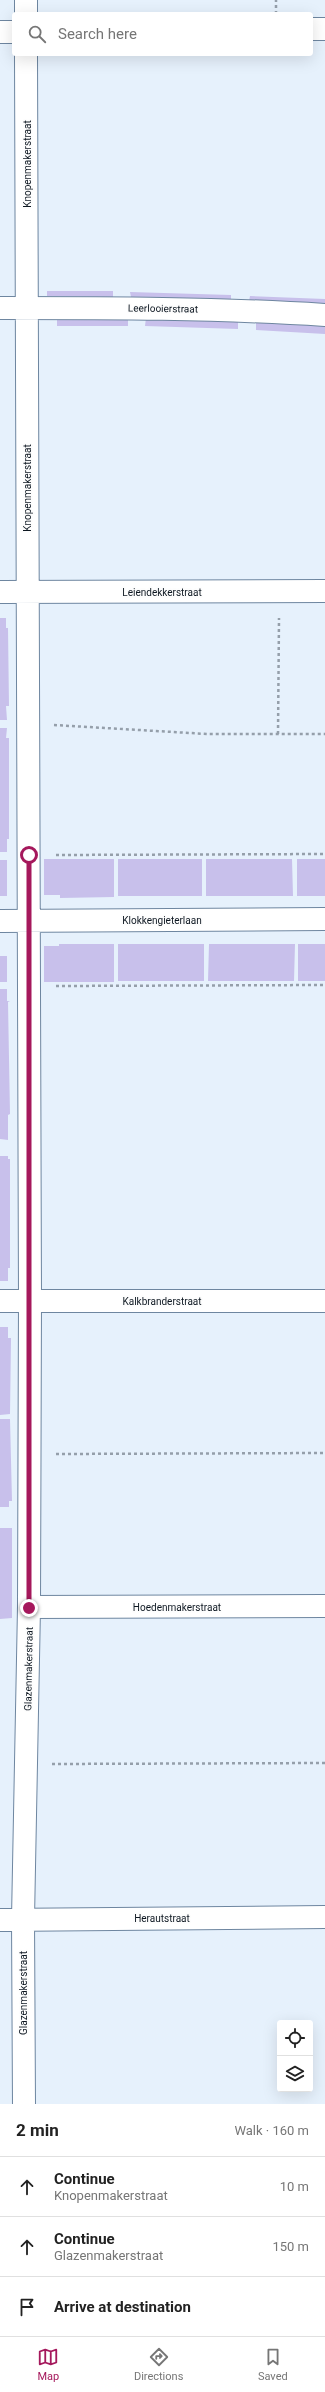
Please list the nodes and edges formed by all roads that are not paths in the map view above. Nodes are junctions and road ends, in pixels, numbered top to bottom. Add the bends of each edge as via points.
1 (26, 0) edge
2 (26, 12) edge
3 (313, 29) edge
4 (325, 29) edge
5 (0, 32) edge
6 (12, 32) edge
7 (26, 56) edge
8 (0, 308) edge
9 (27, 308) junction
10 (325, 314) edge
11 (325, 591) edge
12 (0, 592) edge
13 (27, 592) junction
14 (325, 919) edge
15 (0, 921) edge
16 (29, 921) junction
17 (30, 1300) junction
18 (0, 1301) edge
19 (325, 1301) edge
20 (325, 1606) edge
21 (29, 1608) junction
22 (325, 1917) edge
23 (23, 1919) junction
24 (0, 1920) edge
25 (24, 2104) edge

1 - 2 street
3 - 4 street
5 - 6 street
7 - 9 street, Knopenmakerstraat
8 - 9 street, Leerlooierstraat
9 - 10 street, Leerlooierstraat via 224,309
9 - 13 street, Knopenmakerstraat
11 - 13 street, Leiendekkerstraat
12 - 13 street, Leiendekkerstraat
13 - 16 street, Knopenmakerstraat
14 - 16 street, Klokkengieterlaan
15 - 16 street, Klokkengieterlaan
16 - 17 street, Glazenmakerstraat
17 - 18 street, Kalkbranderstraat
17 - 19 street, Kalkbranderstraat
17 - 21 street, Glazenmakerstraat
20 - 21 street, Hoedenmakerstraat
21 - 23 street, Glazenmakerstraat
22 - 23 street, Herautstraat
23 - 24 street, Herautstraat
23 - 25 street, Glazenmakerstraat

